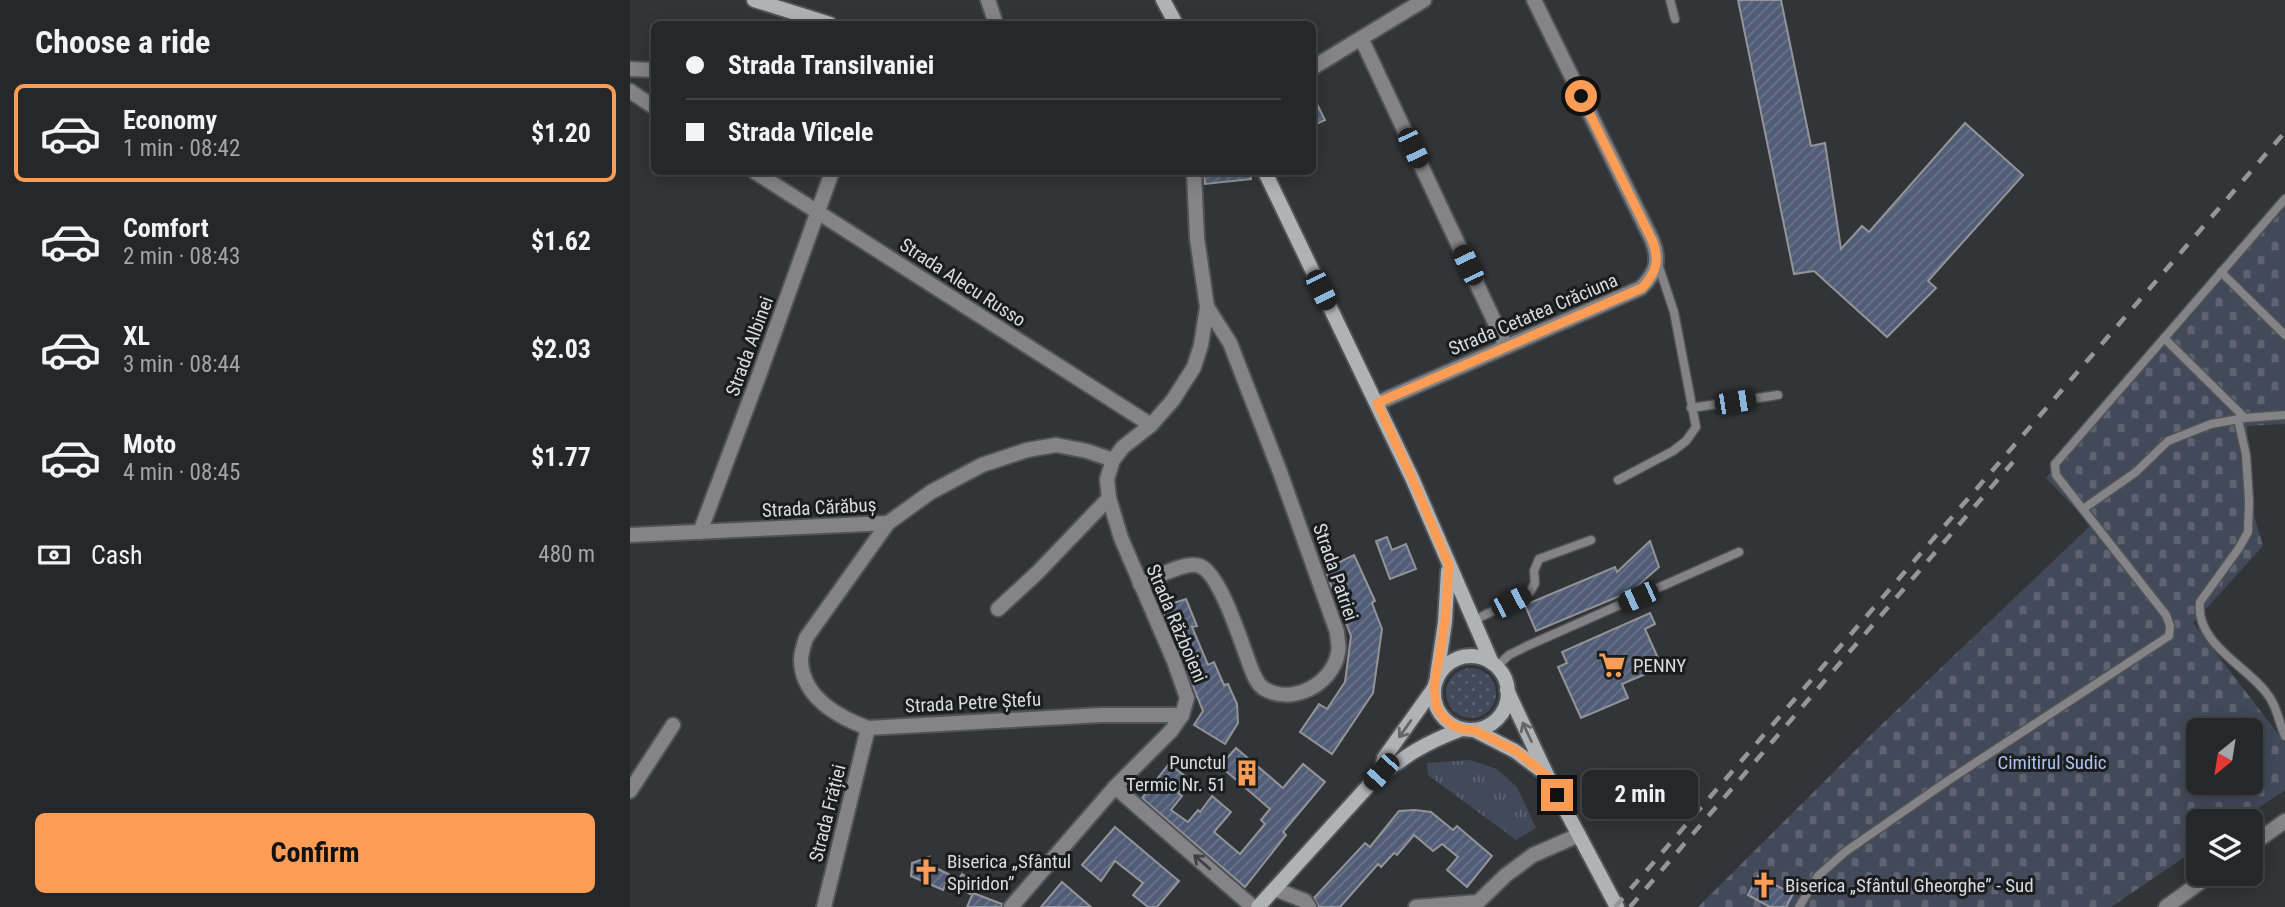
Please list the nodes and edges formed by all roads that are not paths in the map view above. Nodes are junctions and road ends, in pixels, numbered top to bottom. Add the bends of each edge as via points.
1 (754, 0) edge
2 (988, 0) edge
3 (1163, 0) edge
4 (1424, 0) edge
5 (1534, 0) edge
6 (1670, 0) edge
7 (1675, 19) dead end
8 (820, 21) edge
9 (995, 21) edge
10 (1174, 21) edge
11 (1362, 40) junction
12 (1316, 66) edge
13 (630, 69) edge
14 (651, 70) edge
15 (630, 91) edge
16 (651, 105) edge
17 (760, 175) edge
18 (831, 175) edge
19 (1195, 175) edge
20 (1266, 175) edge
21 (2285, 199) edge
22 (2282, 210) edge
23 (817, 212) junction
24 (1657, 264) junction
25 (2221, 272) junction
26 (1207, 307) junction
27 (2285, 335) edge
28 (2164, 338) junction
29 (1506, 346) junction
30 (1778, 395) dead end
31 (1377, 403) junction
32 (1692, 408) junction
33 (2285, 415) edge
34 (2241, 418) junction
35 (1151, 425) junction
36 (1113, 460) junction
37 (1618, 480) dead end
38 (1109, 498) junction
39 (2083, 509) junction
40 (888, 523) junction
41 (700, 533) junction
42 (630, 535) edge
43 (1591, 540) dead end
44 (1739, 552) dead end
45 (1449, 565) junction
46 (1140, 584) junction
47 (998, 610) dead end
48 (1473, 621) junction
49 (801, 660) joint
50 (1494, 665) junction
51 (1435, 683) junction
52 (1507, 690) junction
53 (1182, 715) junction
54 (673, 725) dead end
55 (868, 728) junction
56 (1468, 729) junction
57 (2285, 736) edge
58 (1381, 772) junction
59 (1546, 775) junction
60 (1115, 787) junction
61 (630, 791) edge
62 (2285, 821) edge
63 (1579, 835) junction
64 (2263, 837) edge
65 (2195, 886) edge
66 (1275, 888) junction
67 (824, 907) edge
68 (1011, 907) edge
69 (1256, 907) edge
70 (1309, 907) edge
71 (1416, 907) edge
72 (1617, 907) edge
73 (1799, 907) edge
74 (2166, 907) edge

1 - 8 main road
2 - 9 street
3 - 10 main road
4 - 11 street
5 - 24 street via 1652,240
6 - 7 lane
11 - 12 street
11 - 29 street
13 - 14 street
15 - 16 street
17 - 23 street, Strada Alecu Russo
18 - 23 street, Strada Albinei
19 - 26 street via 1197,238
20 - 31 main road
21 - 22 lane
22 - 25 lane
23 - 35 street, Strada Alecu Russo
23 - 41 street, Strada Albinei
24 - 29 street, Strada Cetatea Crăciuna via 1642,288
24 - 32 lane via 1674,312
25 - 27 lane
25 - 28 lane
26 - 35 street via 1194,367 1174,400
26 - 46 street, Strada Patriei via 1230,343 1275,459 1339,652 1320,684 1305,692 1277,693 1261,687 1230,611 1213,577 1201,566 1187,564
28 - 34 lane
28 - 39 lane via 2054,464 2056,475
29 - 31 street, Strada Cetatea Crăciuna
30 - 32 lane
31 - 45 main road
32 - 37 lane via 1696,426 1686,441
33 - 34 lane
34 - 39 lane via 2168,441 2136,472
34 - 57 lane via 2248,532 2200,601 2199,611 2203,628 2276,706
35 - 36 street
36 - 38 street, Strada Războieni via 1107,479
36 - 40 street via 1056,445 1027,450 982,465 931,492
38 - 46 street, Strada Războieni
38 - 47 street
39 - 73 lane via 2166,615 2169,636 1845,852 1818,876
40 - 41 street, Strada Cărăbuș
40 - 49 street, Strada Cărăbuș via 806,638
41 - 42 street, Strada Cărăbuș
43 - 48 lane via 1539,559 1530,592
44 - 50 lane via 1518,650
45 - 48 main road
45 - 51 main road
46 - 53 street, Strada Războieni via 1187,698
48 - 50 main road
49 - 55 street, Strada Petre Ștefu via 806,682 817,698 835,713
50 - 51 main road via 1482,658 1461,657 1451,662
50 - 52 main road
51 - 56 main road via 1437,709 1444,718
51 -> 58 main road via 1384,758
52 - 56 main road via 1495,721
59 -> 52 main road
53 - 55 street, Strada Petre Ștefu
53 - 60 street
54 - 61 street
55 - 67 street, Strada Frăției
56 - 58 main road via 1426,745
56 - 59 main road via 1516,751
58 - 66 main road
59 - 63 main road
60 - 68 street
69 -> 60 street
62 - 64 street
63 - 71 street via 1533,855 1478,902
63 - 72 main road
65 - 74 street
66 - 69 main road
66 - 70 street

